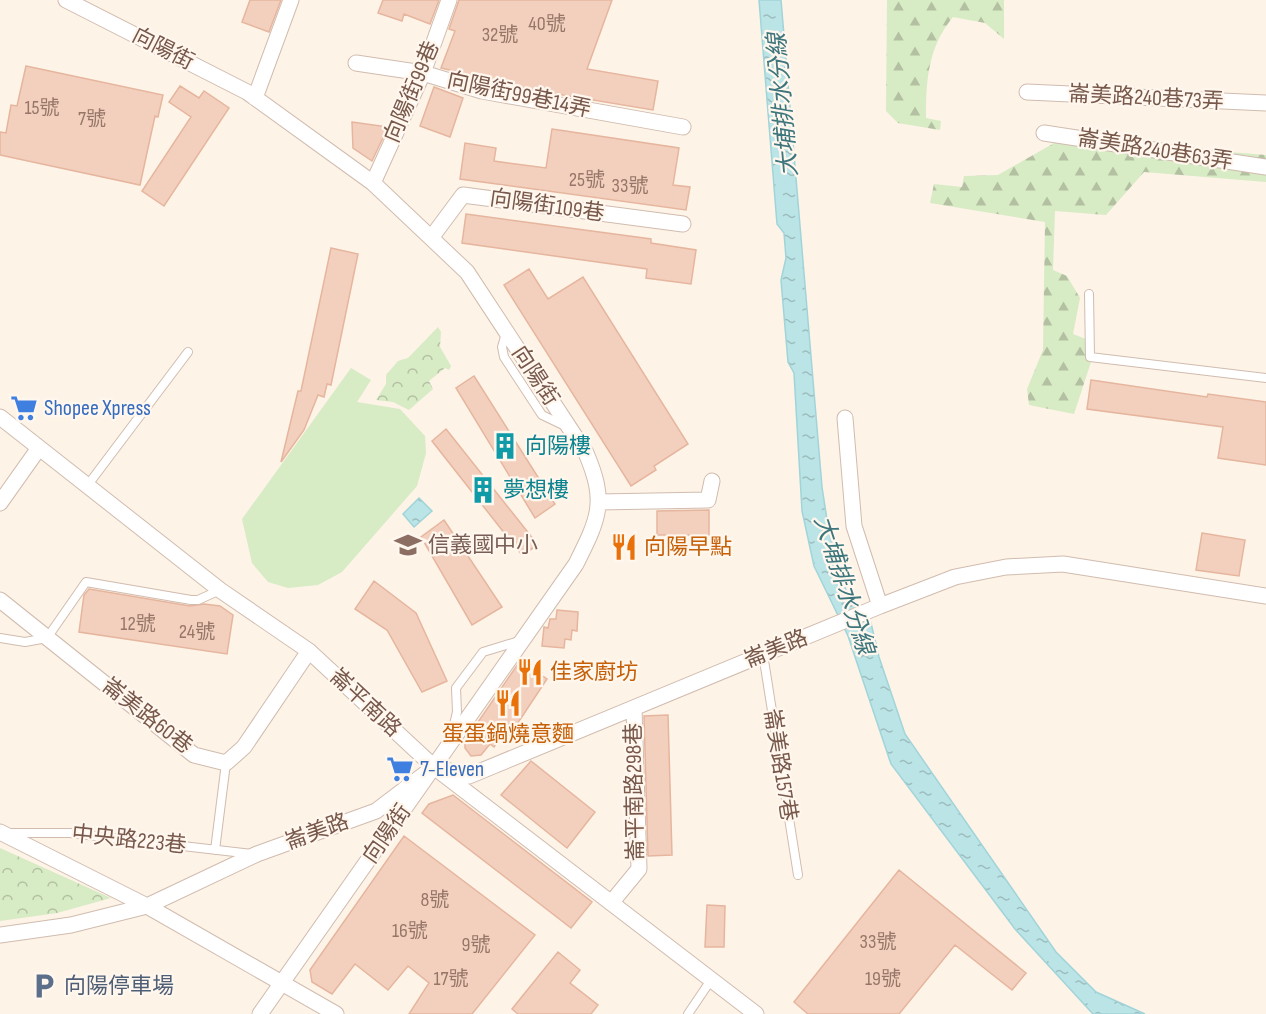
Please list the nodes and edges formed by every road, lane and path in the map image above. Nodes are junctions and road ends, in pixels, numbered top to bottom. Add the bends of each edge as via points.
1 (66, 0) edge
2 (291, 0) edge
3 (449, 0) edge
4 (356, 63) dead end
5 (423, 73) junction
6 (1027, 92) dead end
7 (255, 98) junction
8 (1266, 103) edge
9 (683, 127) dead end
10 (1044, 133) dead end
11 (1266, 167) edge
12 (373, 183) junction
13 (683, 224) dead end
14 (431, 238) junction
15 (1089, 294) dead end
16 (188, 352) dead end
17 (1266, 378) edge
18 (0, 417) edge
19 (845, 418) dead end
20 (39, 448) junction
21 (712, 481) dead end
22 (87, 486) junction
23 (599, 502) junction
24 (0, 503) edge
25 (220, 590) junction
26 (1266, 596) edge
27 (0, 600) edge
28 (880, 606) junction
29 (527, 634) junction
30 (0, 638) edge
31 (47, 638) junction
32 (309, 651) junction
33 (763, 654) junction
34 (634, 708) junction
35 (450, 744) junction
36 (226, 763) junction
37 (434, 767) junction
38 (1, 832) edge
39 (215, 850) junction
40 (257, 854) junction
41 (798, 875) dead end
42 (611, 903) junction
43 (147, 906) junction
44 (0, 935) edge
45 (711, 980) junction
46 (283, 982) junction
47 (260, 1014) edge
48 (336, 1014) edge
49 (688, 1014) edge
50 (756, 1014) edge

1 - 7 street, 向陽街
2 - 7 street
3 - 5 street, 向陽街99巷
4 - 5 street, 向陽街99巷14弄
5 - 9 street, 向陽街99巷14弄 via 482,91
5 - 12 street, 向陽街99巷
6 - 8 street, 崙美路240巷73弄
7 - 12 street, 向陽街
10 - 11 street, 崙美路240巷63弄
12 - 14 street, 向陽街
13 - 14 street, 向陽街109巷 via 463,195
14 - 23 street, 向陽街 via 467,272 586,453 597,478
15 - 17 lane via 1090,357
16 - 22 lane
18 - 20 street, 崙平南路
19 - 28 street via 854,526
20 - 22 street, 崙平南路
20 - 24 street
21 - 23 street via 708,500
22 - 25 street, 崙平南路
23 - 29 street, 向陽街 via 594,527 576,564
25 - 31 lane via 191,600 86,582
25 - 32 street, 崙平南路
26 - 28 street via 1063,564 1006,567 955,578
27 - 31 street, 崙美路60巷
28 - 33 street, 崙美路
29 - 35 street, 向陽街
29 - 35 lane via 516,642 483,652 456,688 457,712
30 - 31 lane via 25,642
31 - 36 street, 崙美路60巷 via 194,755
32 - 36 street via 243,747
32 - 37 street, 崙平南路
33 - 34 street, 崙美路
33 - 41 lane, 崙美路157巷
34 - 37 street, 崙美路 via 468,776
34 - 42 street, 崙平南路298巷 via 639,869
35 - 37 street, 向陽街
36 - 39 lane
37 - 40 street, 崙美路 via 376,811
37 - 42 street, 崙平南路
37 - 46 street, 向陽街
38 - 39 lane, 中央路223巷 via 70,833
38 - 43 street
39 - 40 lane, 中央路223巷
40 - 43 street, 崙美路
42 - 45 street, 崙平南路
43 - 44 street, 崙美路 via 71,925
43 - 46 street
45 - 49 lane
45 - 50 street, 崙平南路
46 - 47 street, 向陽街
46 - 48 street

